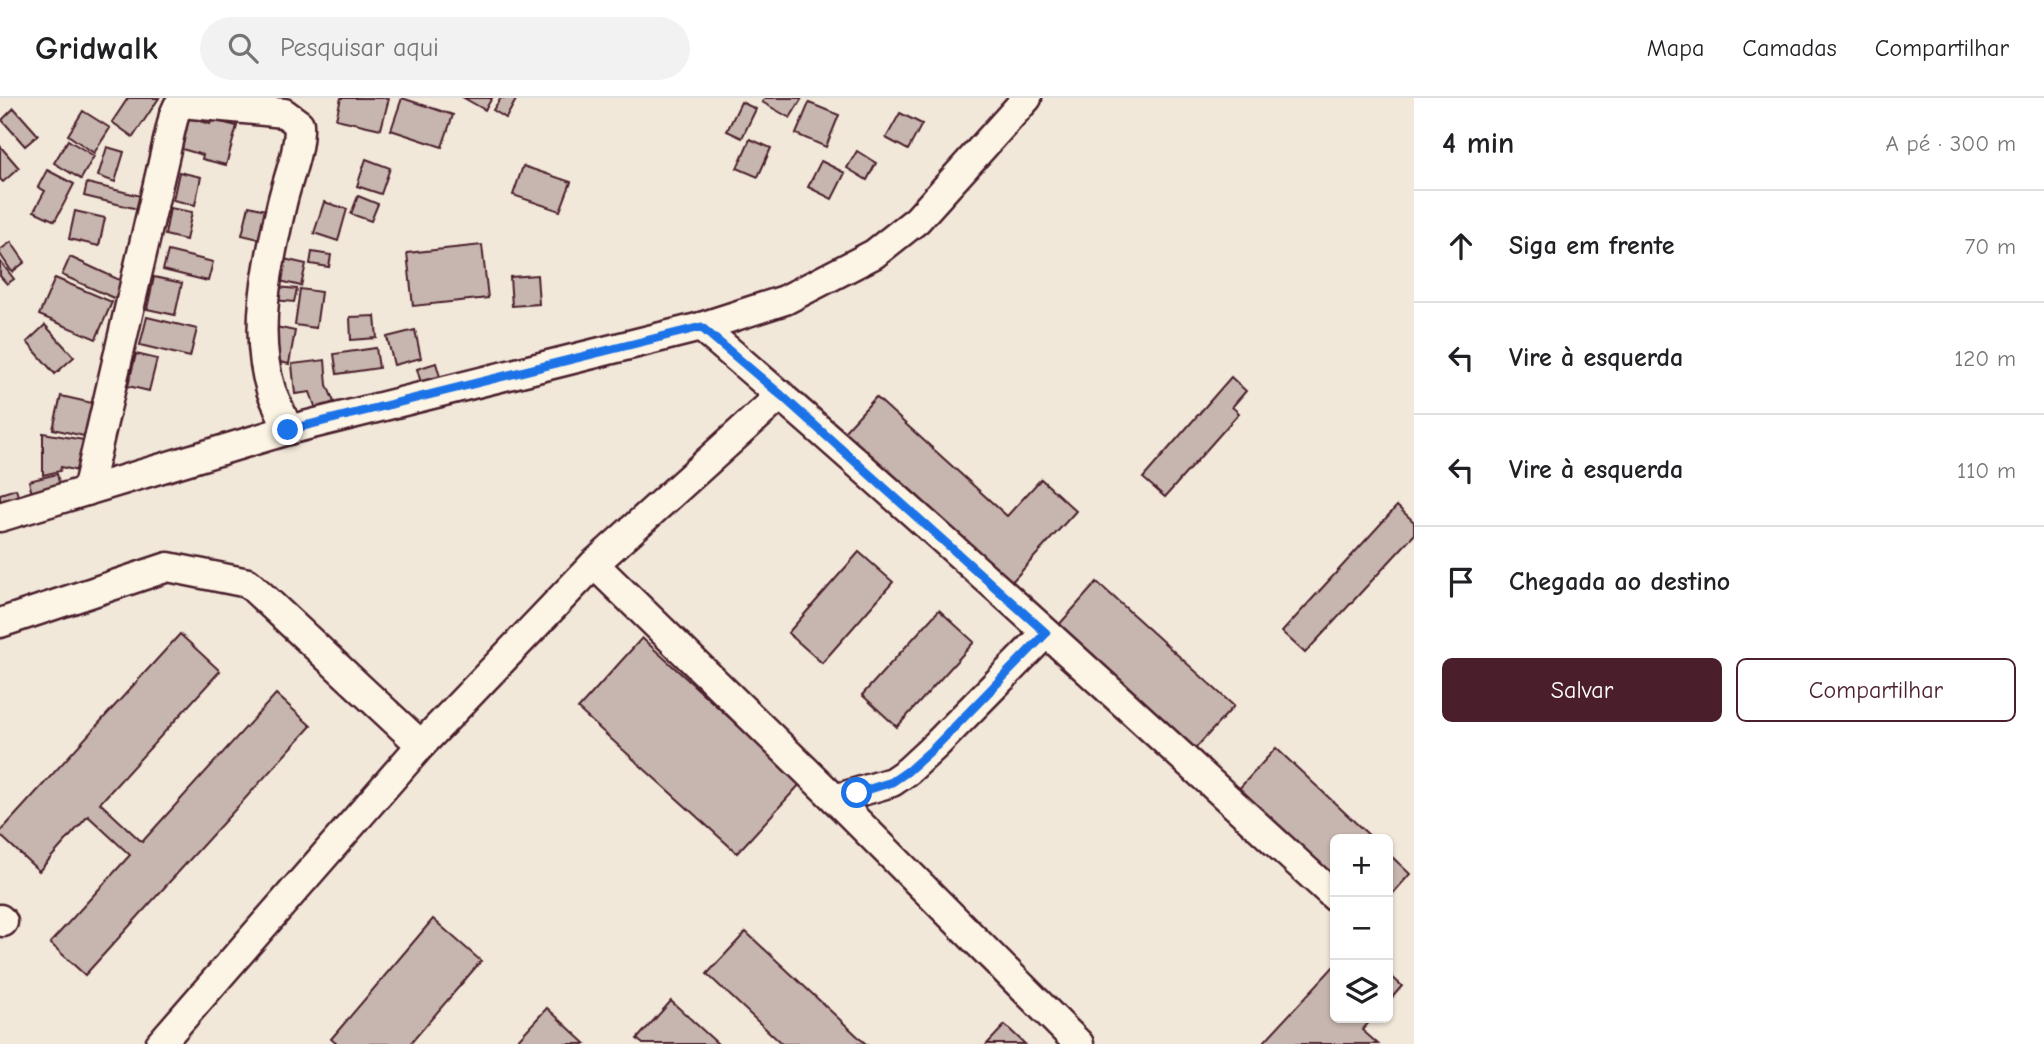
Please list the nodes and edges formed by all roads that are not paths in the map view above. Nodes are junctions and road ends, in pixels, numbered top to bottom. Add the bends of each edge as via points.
1 (1027, 98) edge
2 (240, 103) edge
3 (701, 327) junction
4 (781, 395) junction
5 (288, 430) junction
6 (87, 491) junction
7 (0, 517) edge
8 (594, 564) junction
9 (0, 623) edge
10 (1046, 633) junction
11 (421, 746) junction
12 (835, 799) junction
13 (1330, 892) edge
14 (160, 1044) edge
15 (1079, 1044) edge

1 - 3 street via 917,220 874,254 785,300
2 - 5 street via 284,113 299,124 300,138 282,202 264,311 265,363
2 - 6 street via 186,102 174,115
3 - 4 street
3 - 5 street
4 - 8 street
4 - 10 street
5 - 6 street
6 - 7 street
8 - 11 street
8 - 12 street
9 - 11 street via 169,567 248,583
10 - 12 street via 908,771 892,782
10 - 13 street
11 - 14 street
12 - 15 street

